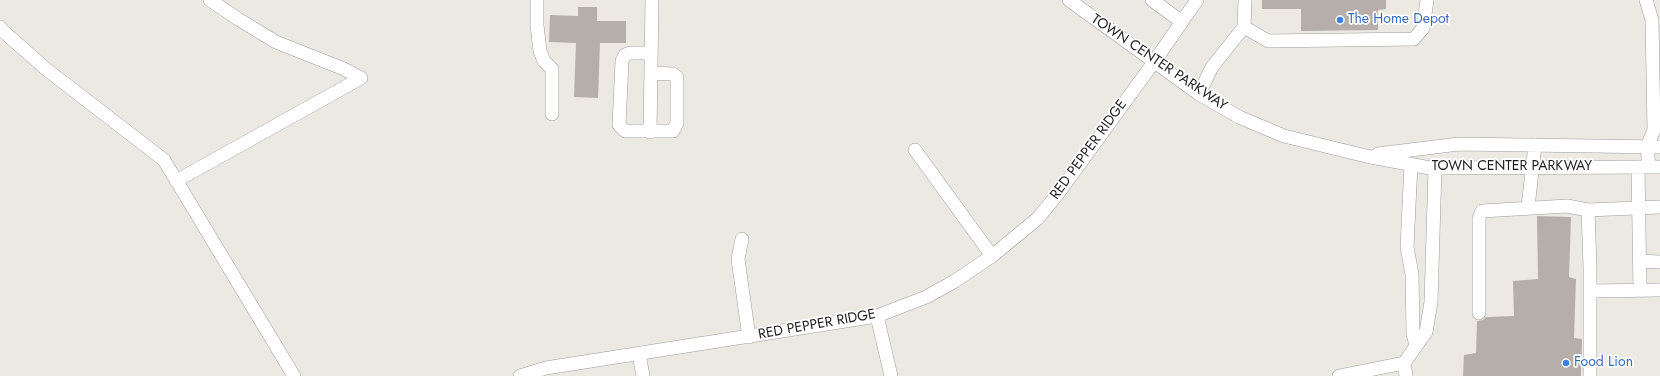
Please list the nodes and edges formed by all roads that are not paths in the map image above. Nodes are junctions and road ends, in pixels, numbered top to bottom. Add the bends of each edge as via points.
1 (210, 0) edge
2 (537, 0) edge
3 (652, 0) edge
4 (1069, 0) edge
5 (1152, 0) edge
6 (1197, 0) edge
7 (1245, 0) edge
8 (1426, 0) edge
9 (1646, 0) edge
10 (1182, 22) junction
11 (0, 27) edge
12 (1244, 28) junction
13 (1656, 52) edge
14 (651, 53) junction
15 (1154, 62) junction
16 (651, 73) junction
17 (1199, 94) junction
18 (1657, 110) edge
19 (552, 114) dead end
20 (650, 132) junction
21 (1535, 145) junction
22 (1654, 147) edge
23 (915, 150) dead end
24 (1366, 156) junction
25 (1411, 164) junction
26 (1649, 167) edge
27 (1435, 168) junction
28 (1534, 168) junction
29 (176, 181) junction
30 (1660, 206) edge
31 (1528, 207) junction
32 (1639, 208) junction
33 (1588, 210) junction
34 (742, 239) dead end
35 (992, 256) junction
36 (1640, 261) junction
37 (1660, 262) edge
38 (1640, 290) junction
39 (1660, 290) edge
40 (1590, 292) junction
41 (1479, 313) dead end
42 (877, 316) junction
43 (749, 337) junction
44 (1416, 345) junction
45 (639, 354) junction
46 (1404, 363) junction
47 (294, 376) edge
48 (520, 376) edge
49 (643, 376) edge
50 (891, 376) edge
51 (1338, 376) edge
52 (1406, 376) edge
53 (1590, 376) edge

1 - 29 street via 276,42 362,78
2 - 19 street via 540,51 544,61 552,69
3 - 14 street
4 - 15 street, TOWN CENTER PARKWAY
5 - 10 street
6 - 10 street, RED PEPPER RIDGE
7 - 12 street
8 - 12 street via 1423,28 1414,39 1268,41
9 - 13 street via 1652,20
10 - 15 street, RED PEPPER RIDGE
11 - 29 street via 46,69 164,160
12 - 17 street via 1212,67
13 - 18 street
14 - 16 street
14 - 20 street via 630,53 625,55 622,61 619,120 619,125 625,131
15 - 17 street, TOWN CENTER PARKWAY
15 - 35 street, RED PEPPER RIDGE via 1037,219
16 - 20 street
16 - 20 street via 673,74 677,77 678,123 673,131
17 - 24 street, TOWN CENTER PARKWAY via 1239,117 1284,136
18 - 22 street
21 - 22 street, TOWN CENTER PARKWAY
21 - 24 street, TOWN CENTER PARKWAY via 1459,144
21 - 28 street
22 - 26 street
23 - 35 street
24 - 25 street, TOWN CENTER PARKWAY
25 - 27 street, TOWN CENTER PARKWAY
25 - 44 street via 1407,247 1412,274 1413,334
26 - 28 street, TOWN CENTER PARKWAY
26 - 32 street
27 - 28 street, TOWN CENTER PARKWAY
27 - 44 street via 1431,302 1426,332
28 - 31 street
29 - 47 street
30 - 32 street
31 - 33 street via 1567,206
31 - 41 street via 1482,211 1479,218
32 - 33 street
32 - 36 street
33 - 40 street
34 - 43 street via 738,259
35 - 42 street, RED PEPPER RIDGE via 926,297
36 - 37 street
36 - 38 street
38 - 39 street
38 - 40 street
40 - 53 street
42 - 43 street, RED PEPPER RIDGE
42 - 50 street
43 - 45 street, RED PEPPER RIDGE
44 - 46 street
45 - 48 street, RED PEPPER RIDGE via 546,368
45 - 49 street
46 - 51 street
46 - 52 street

